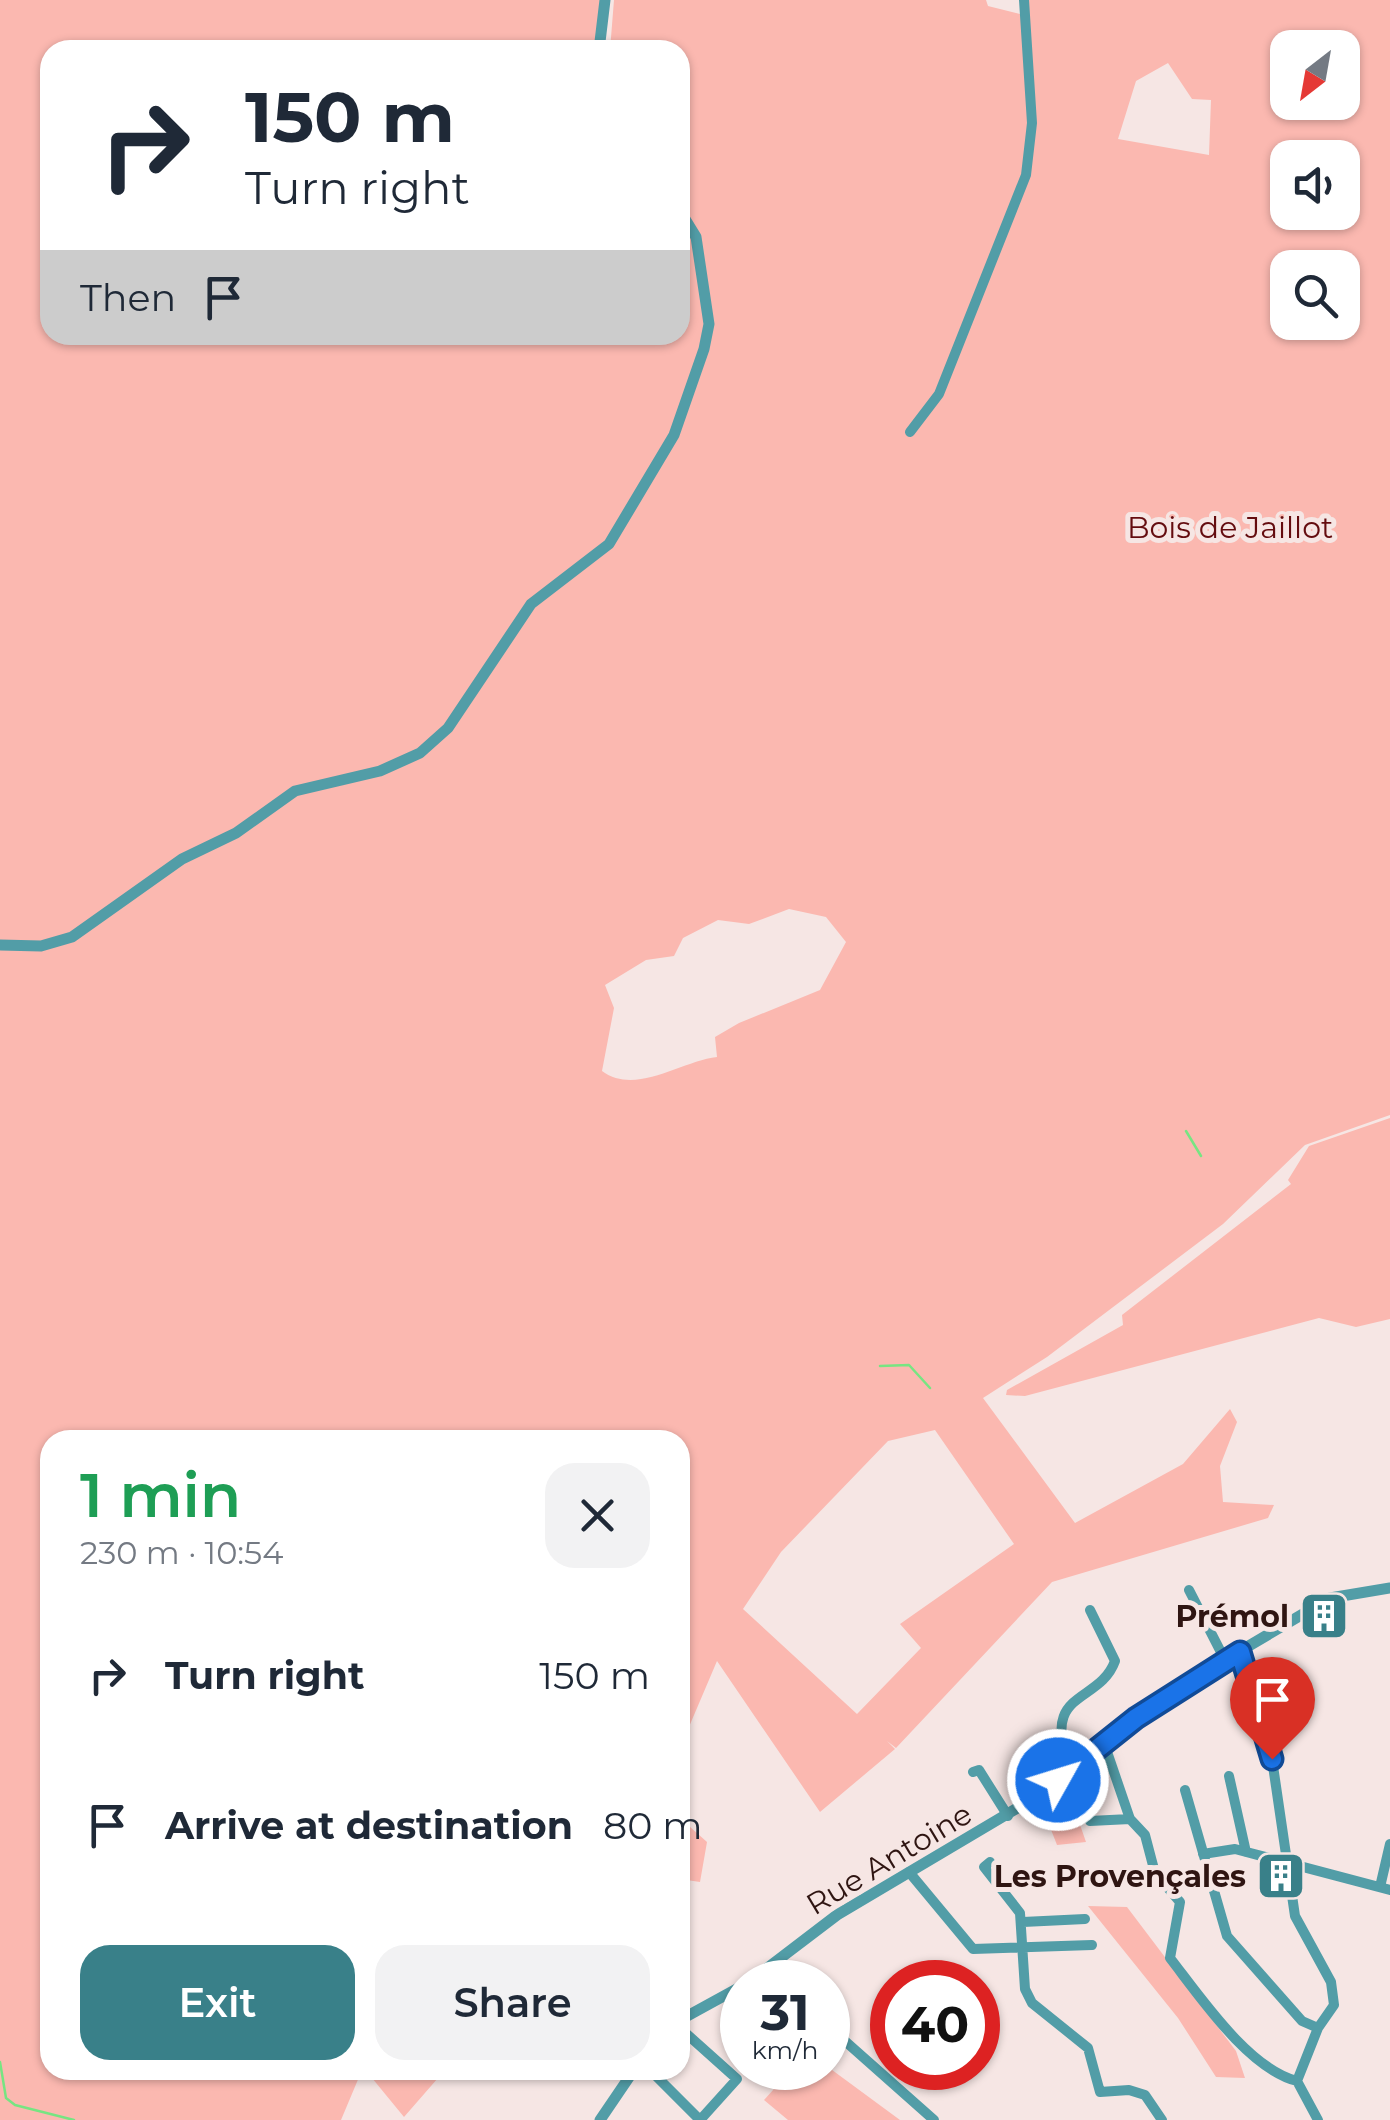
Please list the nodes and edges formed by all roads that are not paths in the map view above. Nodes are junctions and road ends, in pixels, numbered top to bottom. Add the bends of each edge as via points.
1 (606, 0) edge
2 (1024, 0) edge
3 (601, 40) edge
4 (690, 227) edge
5 (910, 432) dead end
6 (0, 945) edge
7 (1390, 1588) edge
8 (1189, 1590) dead end
9 (1090, 1610) dead end
10 (1240, 1652) junction
11 (1225, 1660) junction
12 (1104, 1743) junction
13 (1071, 1769) junction
14 (973, 1772) dead end
15 (1229, 1776) dead end
16 (1080, 1790) dead end
17 (1185, 1790) dead end
18 (1008, 1816) junction
19 (1130, 1819) junction
20 (1390, 1844) edge
21 (1246, 1852) junction
22 (1203, 1854) junction
23 (990, 1862) dead end
24 (1288, 1863) junction
25 (909, 1872) junction
26 (1385, 1888) edge
27 (1085, 1919) dead end
28 (1023, 1922) junction
29 (1092, 1945) dead end
30 (1023, 1948) junction
31 (780, 1960) edge
32 (720, 1998) edge
33 (690, 2015) edge
34 (1318, 2028) junction
35 (690, 2037) edge
36 (850, 2046) edge
37 (627, 2080) edge
38 (660, 2080) edge
39 (1297, 2080) junction
40 (600, 2120) edge
41 (934, 2120) edge
42 (1162, 2120) edge
43 (1318, 2120) edge

1 - 3 street
2 - 5 street via 1032,124 1026,175 939,394
4 - 6 street via 708,324 674,435 608,544 532,604 448,728 420,752 380,771 295,791 236,833 182,859 72,937 48,945
7 - 10 street, Rue Antoine via 1330,1598
8 - 11 street
9 - 13 street via 1116,1662 1110,1676 1079,1694 1066,1712 1062,1734
10 - 11 street, Rue Antoine
10 - 24 street via 1272,1759
11 - 12 street, Rue Antoine
12 - 13 street, Rue Antoine
12 - 19 street
13 - 18 street, Rue Antoine
14 - 18 street via 979,1770
15 - 21 street
16 - 19 street via 1090,1821
17 - 22 street
18 - 25 street, Rue Antoine
19 - 39 street via 1145,1835 1154,1873 1180,1902 1170,1958 1255,2062
20 - 26 street
21 - 22 street
21 - 24 street
22 - 34 street via 1227,1936 1302,2021
23 - 28 street via 984,1867
24 - 26 street
24 - 34 street via 1295,1916 1331,1982 1334,2005
25 - 30 street via 973,1949
25 - 31 street, Rue Antoine via 837,1915
27 - 28 street
28 - 30 street
29 - 30 street
30 - 42 street via 1032,2004 1088,2048 1100,2092 1145,2094
32 - 33 street
34 - 39 street
35 - 38 street via 737,2079 700,2120
36 - 41 street
37 - 40 street
39 - 43 street

